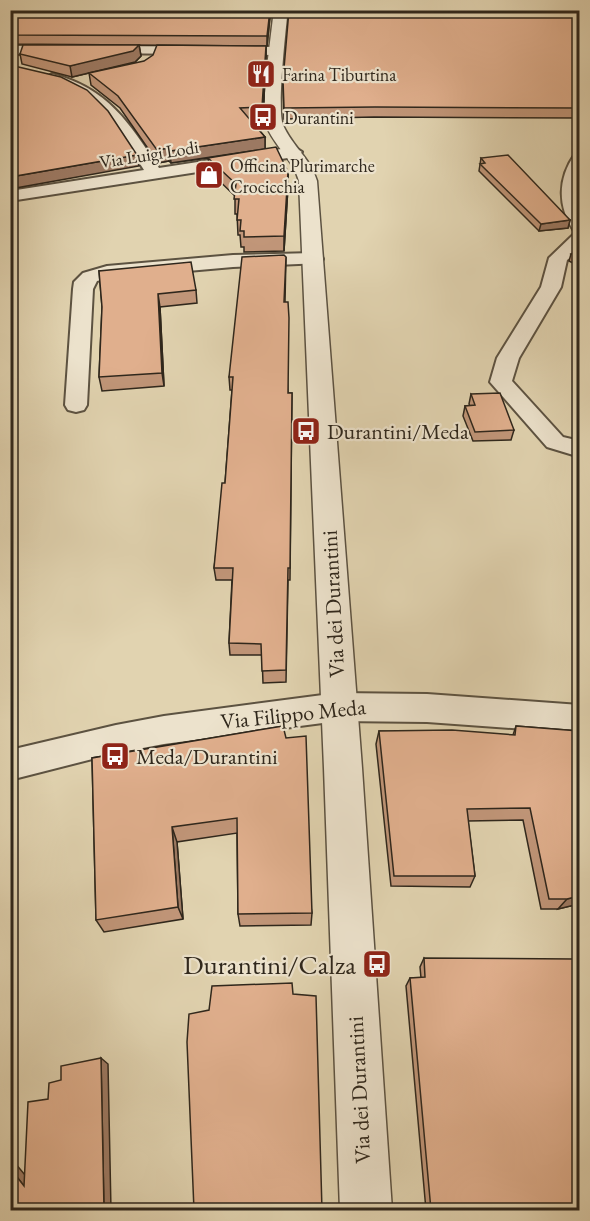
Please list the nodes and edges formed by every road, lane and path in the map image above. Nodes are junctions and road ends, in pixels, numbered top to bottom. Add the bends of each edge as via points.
1 (216, 11) edge
2 (275, 11) edge
3 (346, 11) edge
4 (15, 50) edge
5 (67, 50) edge
6 (90, 50) edge
7 (152, 50) junction
8 (277, 51) junction
9 (12, 64) edge
10 (143, 65) edge
11 (39, 75) edge
12 (95, 79) edge
13 (72, 83) junction
14 (294, 152) junction
15 (579, 156) edge
16 (154, 173) junction
17 (10, 196) edge
18 (579, 227) edge
19 (579, 238) edge
20 (314, 259) junction
21 (76, 405) dead end
22 (579, 449) edge
23 (338, 707) junction
24 (579, 719) edge
25 (10, 765) edge
26 (366, 1210) edge

1 - 2 main road
2 - 3 main road
2 - 8 street, Via dei Durantini via 280,17
4 - 5 street
4 - 9 street
6 - 7 street
7 - 8 street
7 - 10 street
8 - 14 street, Via dei Durantini via 272,118
11 - 13 street
12 - 13 street
13 - 16 street via 92,93 113,113
14 - 16 street, Via Luigi Lodi
14 - 20 street, Via dei Durantini via 308,177
15 - 18 street via 570,173 570,190 571,212
16 - 17 street, Via Luigi Lodi
19 - 22 street via 558,258 551,287 508,358 501,382 555,442
20 - 21 street via 222,262 107,272 90,277 83,289
20 - 23 street, Via dei Durantini
23 - 24 street, Via Filippo Meda via 427,708
23 - 25 street, Via Filippo Meda via 165,730
23 - 26 street, Via dei Durantini

